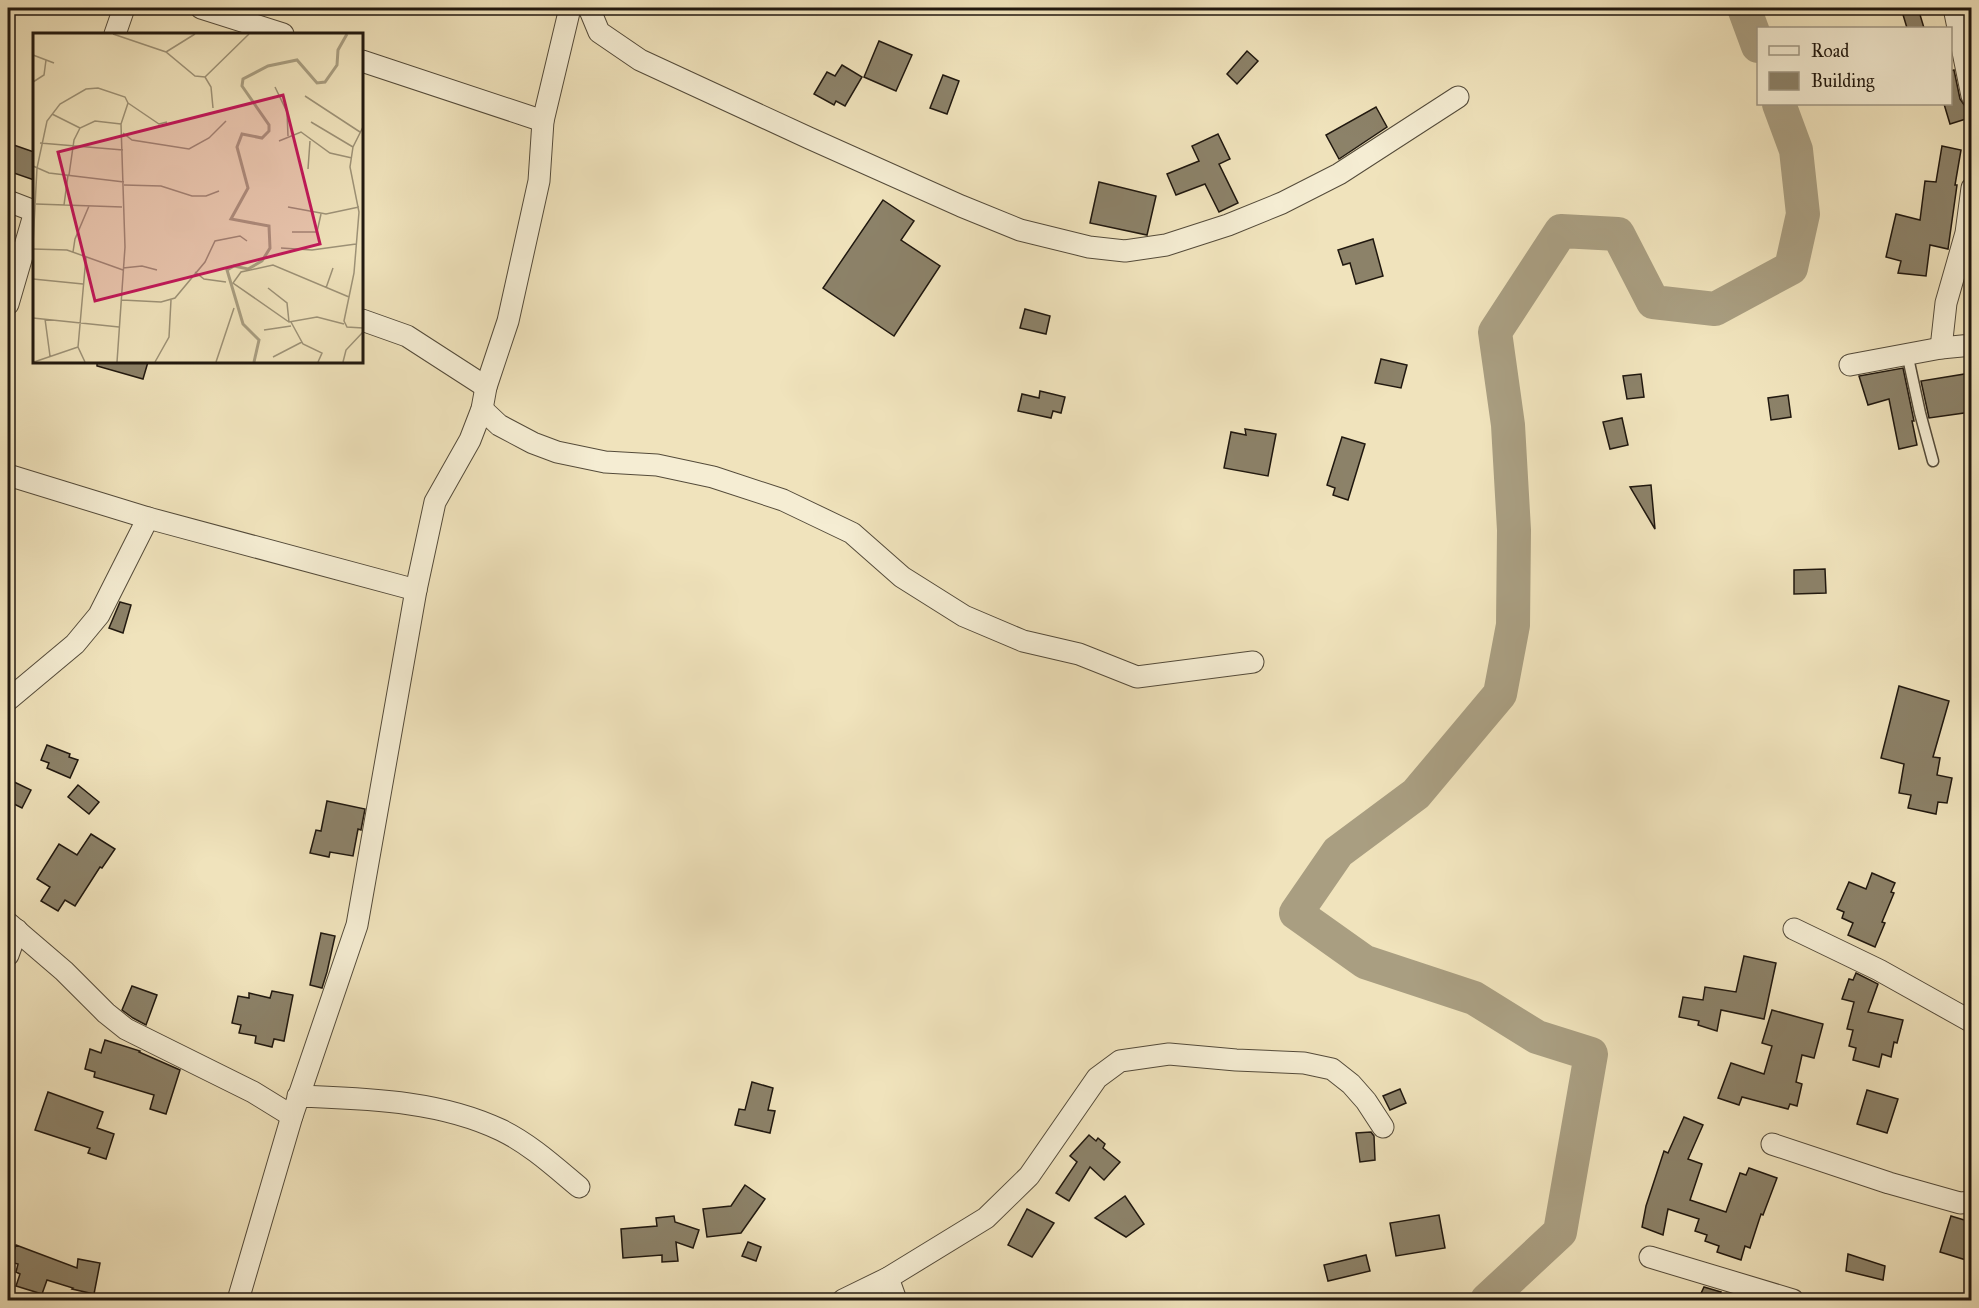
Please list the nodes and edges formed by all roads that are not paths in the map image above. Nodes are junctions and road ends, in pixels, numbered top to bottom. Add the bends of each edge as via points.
1 (124, 8) edge
2 (201, 8) edge
3 (570, 8) edge
4 (589, 8) edge
5 (1954, 8) edge
6 (115, 33) edge
7 (280, 33) edge
8 (363, 61) edge
9 (1971, 96) edge
10 (1458, 98) dead end
11 (543, 121) junction
12 (1971, 188) edge
13 (8, 201) edge
14 (33, 213) edge
15 (33, 216) edge
16 (8, 304) edge
17 (363, 320) edge
18 (1971, 345) edge
19 (1941, 348) junction
20 (1907, 353) junction
21 (1850, 364) dead end
22 (486, 387) junction
23 (482, 409) junction
24 (1933, 461) dead end
25 (8, 475) edge
26 (148, 518) junction
27 (416, 590) junction
28 (1253, 662) dead end
29 (8, 700) edge
30 (12, 927) edge
31 (1794, 930) dead end
32 (8, 956) edge
33 (1971, 1022) edge
34 (298, 1096) junction
35 (292, 1116) junction
36 (1383, 1127) dead end
37 (1772, 1144) dead end
38 (579, 1187) dead end
39 (1971, 1202) edge
40 (1650, 1257) dead end
41 (888, 1278) junction
42 (238, 1300) edge
43 (843, 1300) edge
44 (896, 1300) edge
45 (1793, 1300) edge

1 - 6 street
2 - 7 street
3 - 11 street
4 - 10 street via 599,32 640,60 682,80 1020,230 1089,247 1125,251 1166,245 1282,203 1339,174
5 - 9 street
8 - 11 street
11 - 22 street via 539,181 508,321
12 - 19 street via 1966,232 1946,303
13 - 14 street
15 - 16 street
17 - 22 street via 407,336
18 - 19 street
19 - 20 street
20 - 21 street
20 - 24 lane
22 - 23 street
23 - 27 street via 470,440 435,502
23 - 28 street via 499,425 557,452 605,462 657,465 713,477 783,500 852,533 902,576 964,616 1023,641 1079,654 1137,677
25 - 26 street
26 - 27 street
26 - 29 street via 99,615 75,644
27 - 34 street via 357,925
30 - 32 street
30 - 35 street via 126,1029 253,1092
31 - 33 street via 1879,970
34 - 35 street
34 - 38 street via 416,1104 465,1116 502,1131 540,1154
35 - 42 street
36 - 41 street via 1366,1101 1332,1069 1304,1063 1169,1054 1120,1061 1097,1078 1029,1176 986,1218
37 - 39 street via 1899,1186 1960,1203
40 - 45 street
41 - 43 street
41 - 44 street

